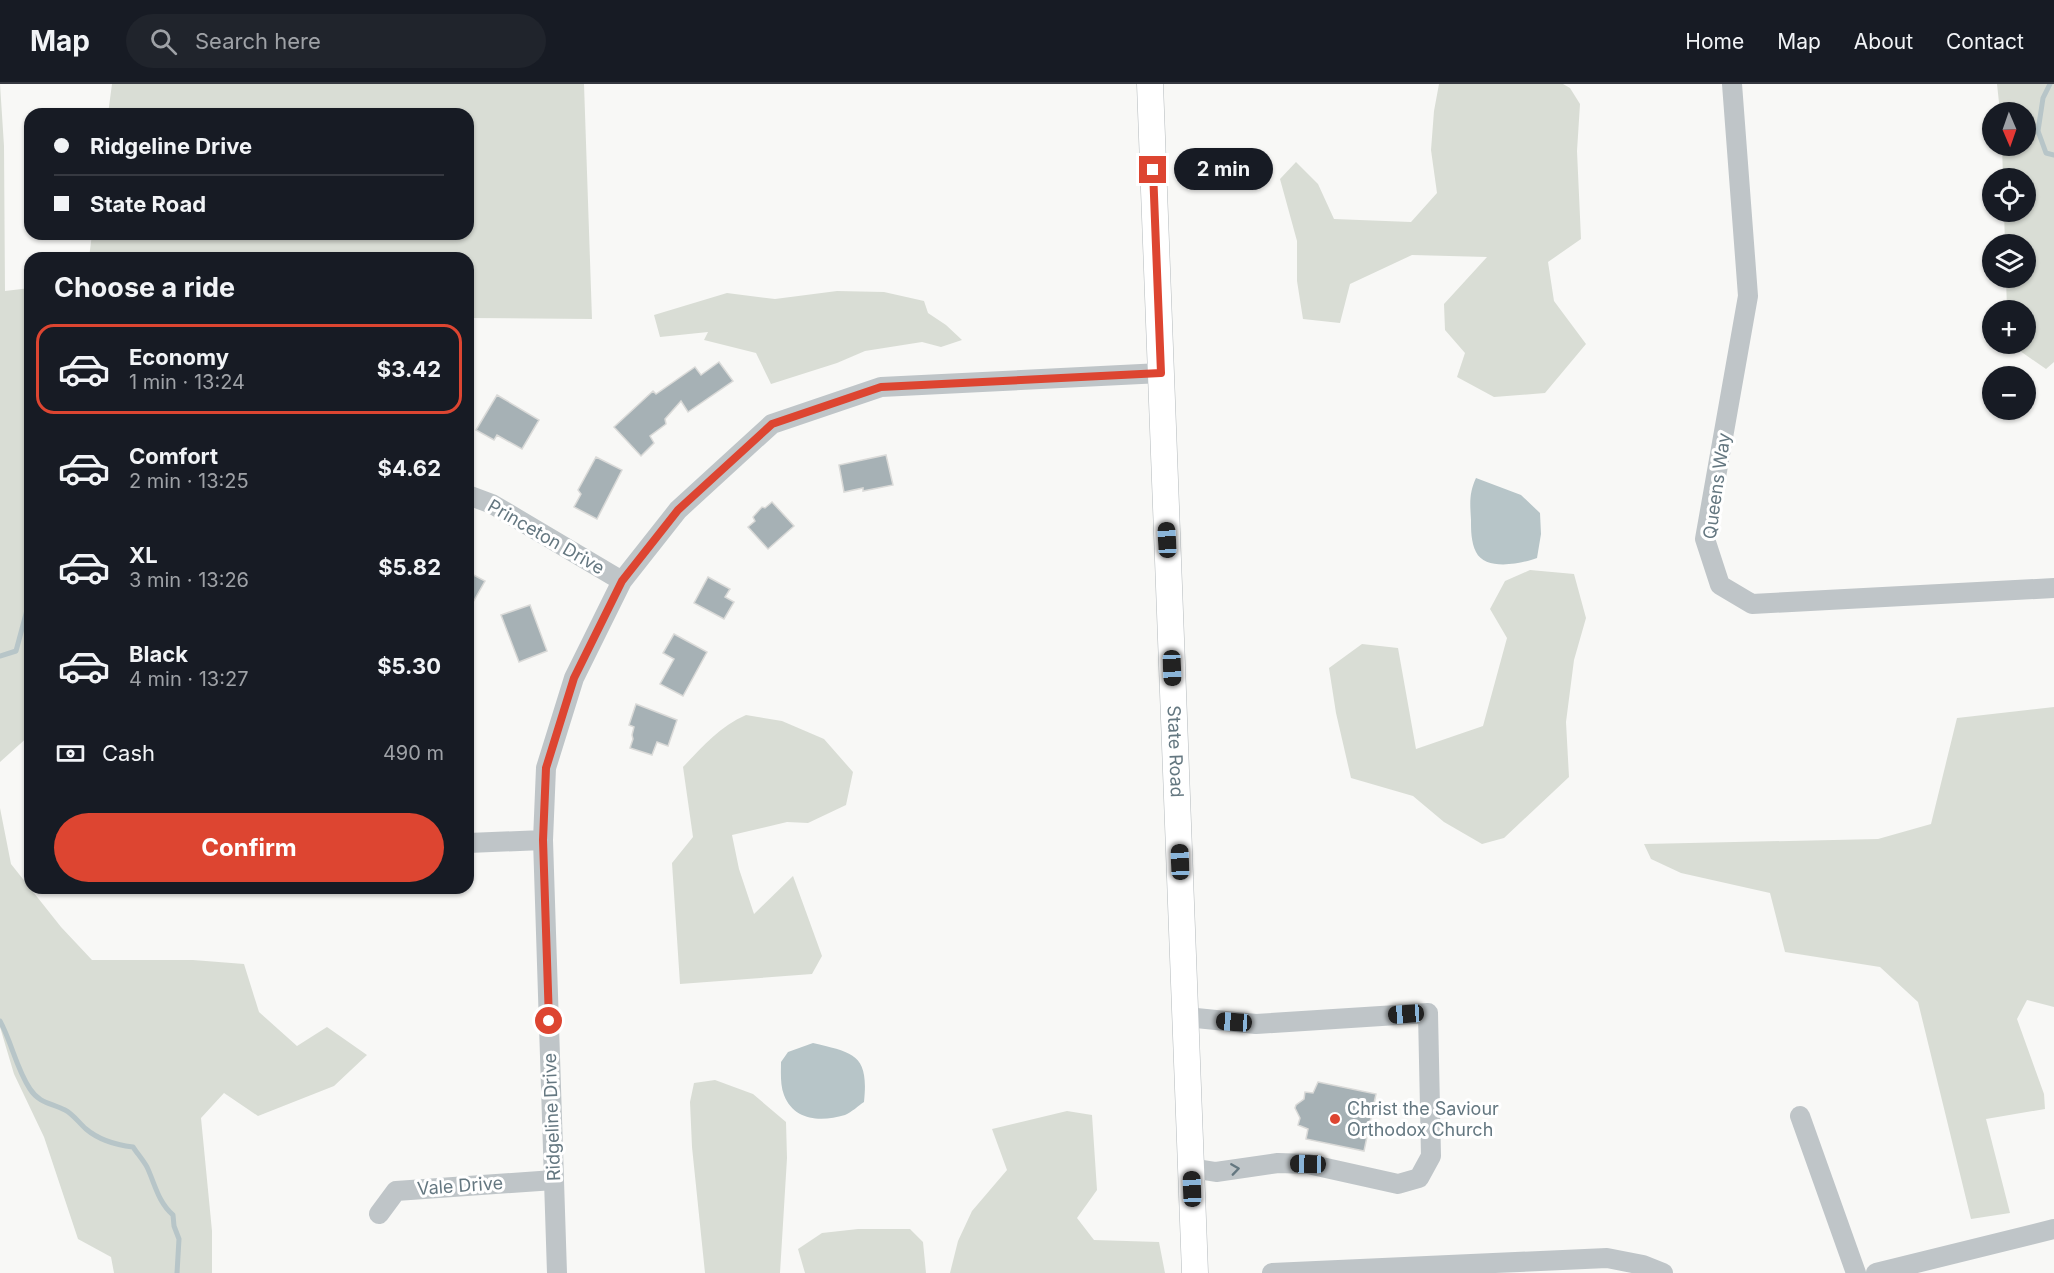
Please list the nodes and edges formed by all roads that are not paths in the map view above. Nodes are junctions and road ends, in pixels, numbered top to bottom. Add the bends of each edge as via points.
1 (1150, 84) edge
2 (1732, 84) edge
3 (1161, 373) junction
4 (474, 497) edge
5 (622, 581) junction
6 (2054, 588) edge
7 (543, 840) junction
8 (474, 843) edge
9 (1186, 1017) junction
10 (1800, 1116) dead end
11 (1191, 1168) junction
12 (554, 1180) junction
13 (379, 1214) dead end
14 (2054, 1229) edge
15 (557, 1273) edge
16 (1195, 1273) edge
17 (1272, 1273) edge
18 (1663, 1273) edge
19 (1856, 1273) edge
20 (1876, 1273) edge

1 - 3 main road, State Road
2 - 6 street, Queens Way via 1748,296 1705,539 1720,585 1752,604
3 - 5 street, Ridgeline Drive via 881,387 772,424 678,510
3 - 9 main road, State Road
4 - 5 street, Princeton Drive
5 - 7 street, Ridgeline Drive via 574,678 546,768
7 - 8 street
7 - 12 street, Ridgeline Drive
9 - 11 main road, State Road
11 -> 9 street via 1216,1172 1278,1163 1308,1164 1398,1184 1419,1178 1431,1156 1428,1013 1256,1024
10 - 19 street
11 - 16 main road, State Road
12 - 13 street, Vale Drive via 396,1191
12 - 15 street, Ridgeline Drive
14 - 20 street
17 - 18 street via 1607,1258

